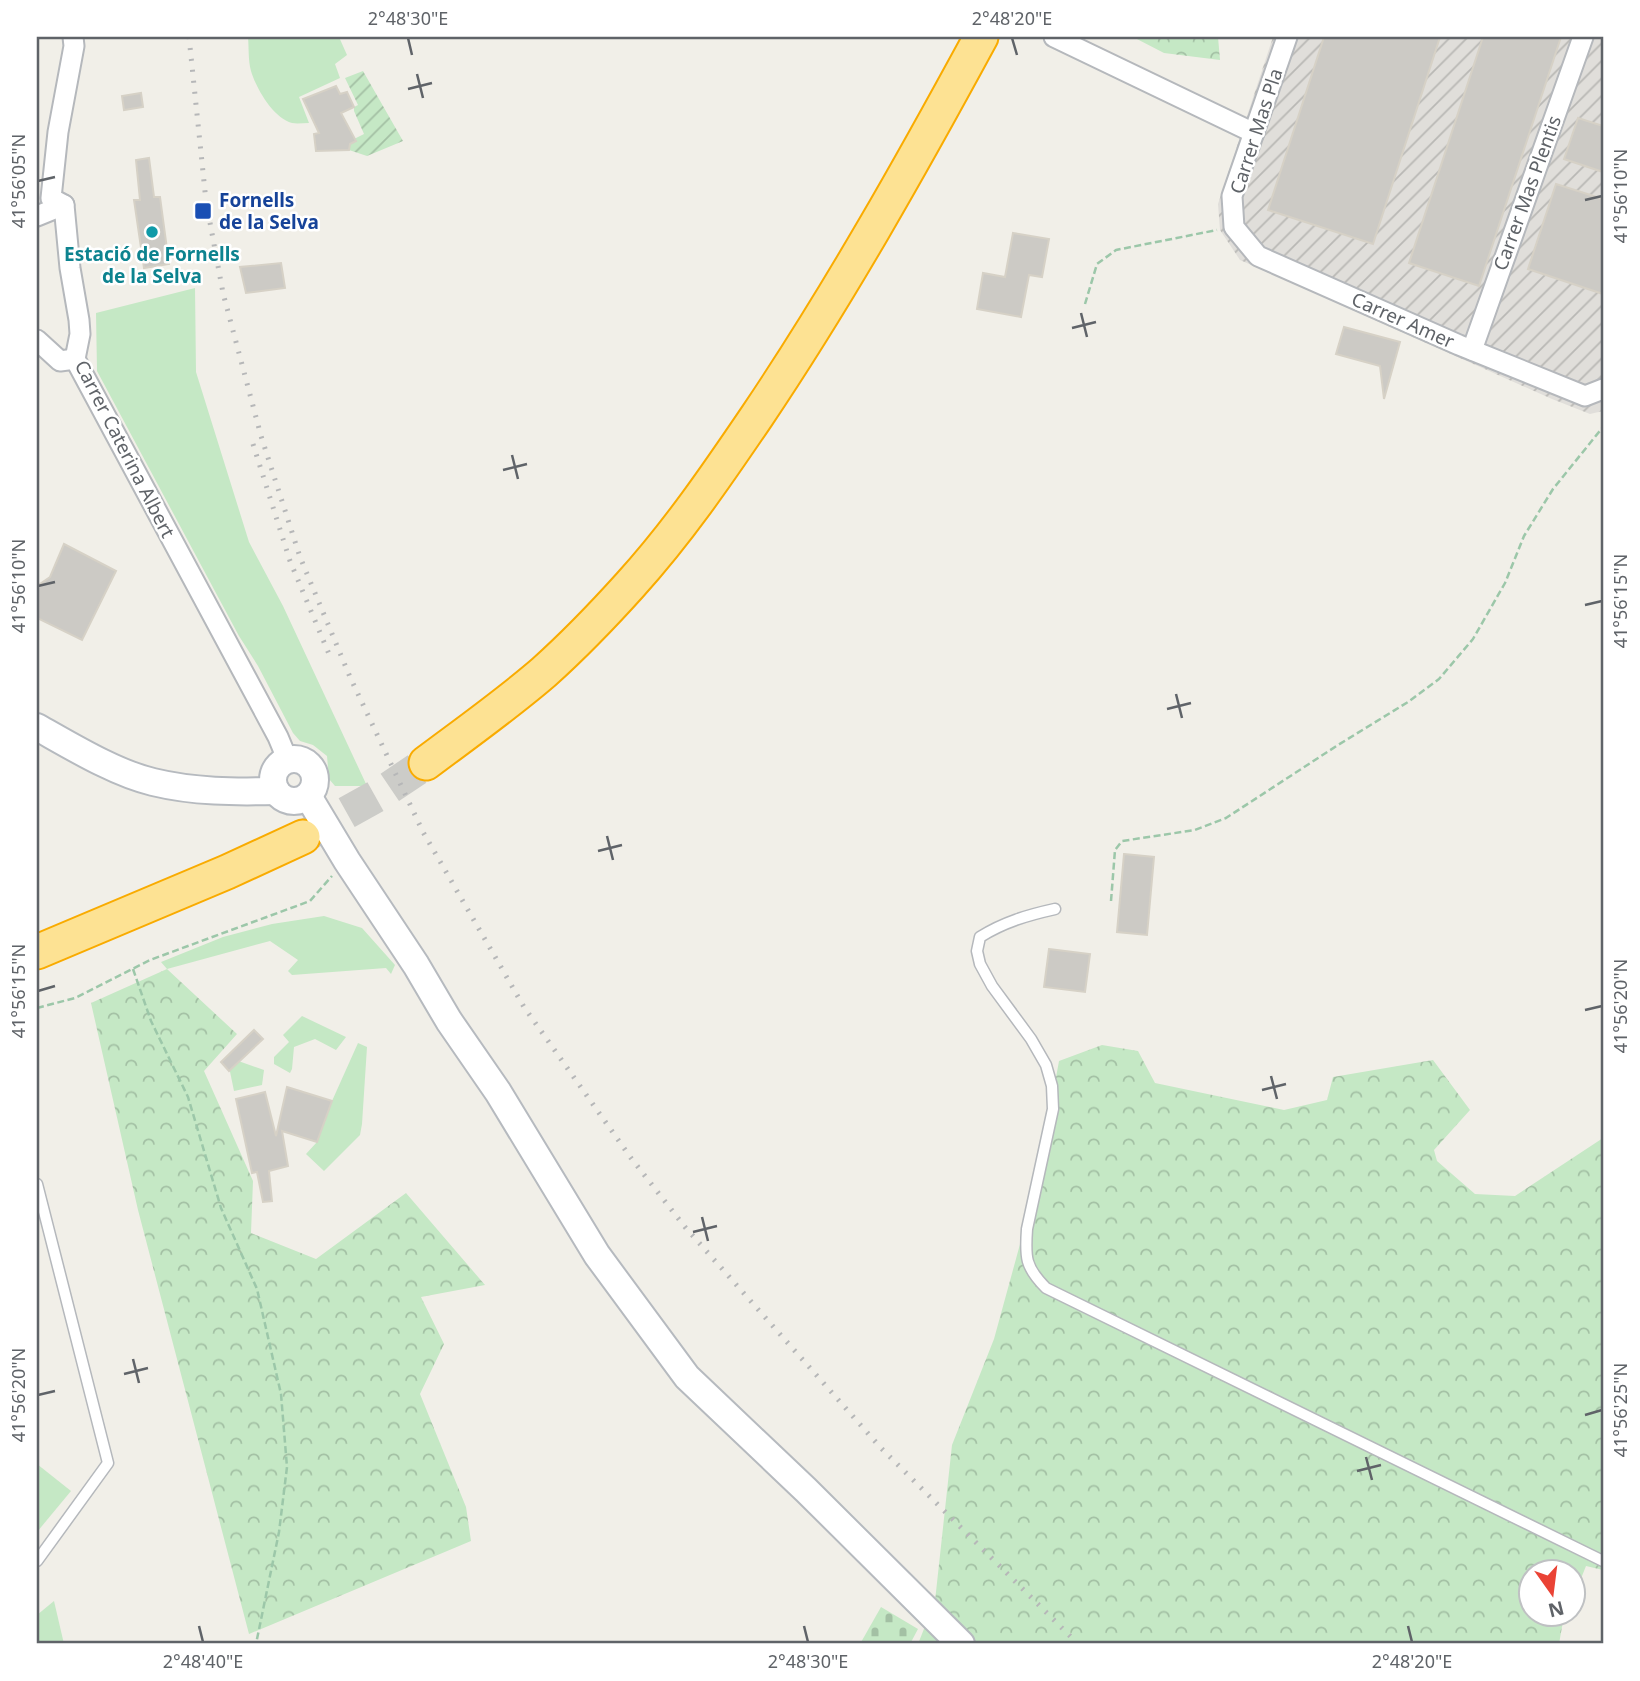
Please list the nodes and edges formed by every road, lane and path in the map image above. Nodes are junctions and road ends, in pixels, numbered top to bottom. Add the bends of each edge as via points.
1 (73, 37) edge
2 (981, 37) edge
3 (1054, 37) edge
4 (1287, 37) edge
5 (1583, 37) edge
6 (1254, 133) junction
7 (64, 205) junction
8 (37, 216) edge
9 (1234, 227) junction
10 (1085, 304) dead end
11 (37, 340) edge
12 (1472, 350) junction
13 (75, 359) junction
14 (1594, 392) edge
15 (1603, 427) edge
16 (37, 727) edge
17 (288, 761) junction
18 (426, 763) tunnel mouth
19 (276, 791) junction
20 (308, 796) junction
21 (303, 837) tunnel mouth
22 (347, 861) junction
23 (1111, 901) dead end
24 (1055, 909) dead end
25 (37, 952) edge
26 (133, 969) junction
27 (37, 1008) edge
28 (37, 1184) edge
29 (37, 1561) edge
30 (1603, 1562) edge
31 (256, 1644) edge
32 (961, 1644) edge

1 - 7 street, Carrer Caterina Albert via 51,198
2 - 18 highway via 854,264 725,466 684,520 631,584 544,671
3 - 6 street
4 - 6 street, Carrer Mas Pla
5 - 12 street, Carrer Mas Plentis
6 - 9 street, Carrer Mas Pla via 1232,196
7 - 8 street
7 - 13 street, Carrer Caterina Albert via 80,334
9 - 10 path via 1116,250 1097,264
9 - 12 street, Carrer Amer via 1258,256
11 - 13 street via 60,362
12 - 14 street, Carrer Amer
13 - 17 street, Carrer Caterina Albert
15 - 23 path via 1553,489 1473,639 1439,679 1226,818 1195,830 1122,841 1115,850
16 - 19 street via 117,770 152,782 226,793
17 - 19 street via 275,773
17 - 20 street via 300,760 313,770 315,781
19 - 20 street via 291,801
20 - 22 street
21 - 25 highway
22 - 26 path via 310,901
22 - 32 street via 498,1092 597,1255 687,1377
24 - 30 lane via 997,926 980,937 978,951 992,986 1046,1065 1052,1086 1053,1109 1027,1229 1026,1261 1036,1277 1046,1288
26 - 27 path via 75,998
26 - 31 path via 151,1021 187,1097 221,1208 257,1289 281,1394 287,1467
28 - 29 lane via 108,1463

